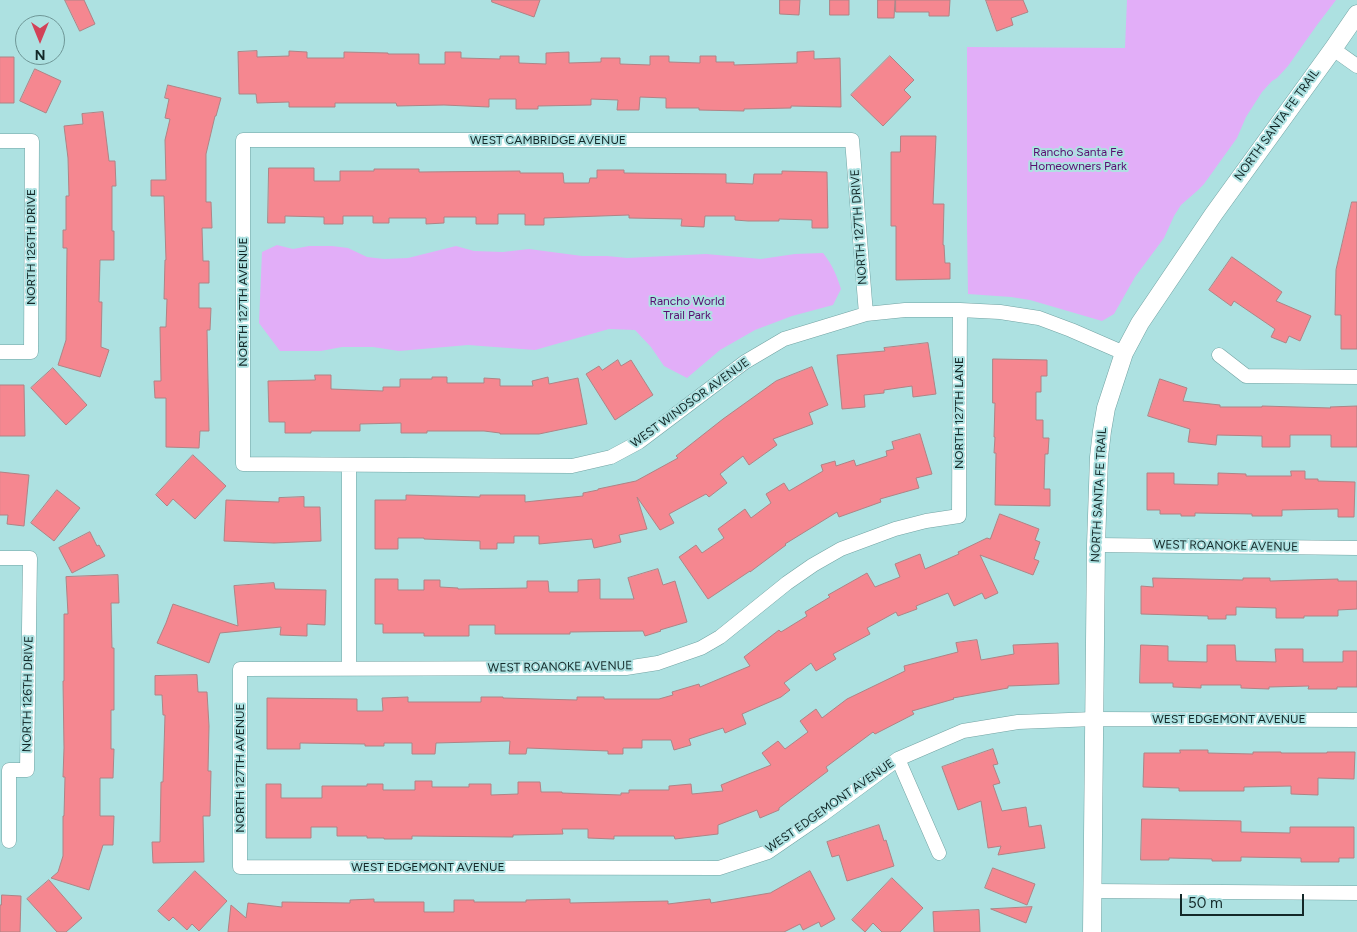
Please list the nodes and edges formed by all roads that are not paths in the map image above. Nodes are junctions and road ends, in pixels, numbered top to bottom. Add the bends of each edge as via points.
1 (1357, 14) edge
2 (1333, 49) junction
3 (1357, 66) edge
4 (243, 140) joint
5 (852, 140) joint
6 (0, 141) edge
7 (960, 310) junction
8 (866, 314) junction
9 (0, 352) edge
10 (1124, 353) junction
11 (1218, 355) dead end
12 (1357, 377) edge
13 (243, 464) joint
14 (349, 466) junction
15 (959, 516) joint
16 (1096, 545) junction
17 (1357, 548) edge
18 (0, 558) edge
19 (349, 668) junction
20 (240, 669) joint
21 (1094, 719) junction
22 (1357, 720) edge
23 (898, 758) junction
24 (4, 770) edge
25 (9, 841) dead end
26 (939, 853) dead end
27 (240, 867) joint
28 (1092, 891) junction
29 (1357, 893) edge
30 (1092, 932) edge

1 - 2 street, NORTH SANTA FE TRAIL
2 - 3 street
2 - 10 street, NORTH SANTA FE TRAIL via 1213,214 1140,323
4 - 5 street, WEST CAMBRIDGE AVENUE
4 - 13 street, NORTH 127TH AVENUE
5 - 8 street, NORTH 127TH DRIVE
6 - 9 street, NORTH 126TH DRIVE via 32,141 31,352
7 - 8 street, WEST WINDSOR AVENUE
7 - 10 street, WEST WINDSOR AVENUE via 1040,318
7 - 15 street, NORTH 127TH LANE
8 - 14 street, WEST WINDSOR AVENUE via 784,339 745,362 640,442 611,457 572,466
10 - 16 street, NORTH SANTA FE TRAIL via 1102,431
11 - 12 street via 1246,376
13 - 14 street, WEST WINDSOR AVENUE
14 - 19 street
15 - 19 street, WEST ROANOKE AVENUE via 895,529 841,549 787,583 720,637 683,656 658,663 626,668
16 - 17 street, WEST ROANOKE AVENUE
16 - 21 street, NORTH SANTA FE TRAIL
18 - 24 street, NORTH 126TH DRIVE via 30,558 28,770
19 - 20 street, WEST ROANOKE AVENUE
20 - 27 street, NORTH 127TH AVENUE
21 - 22 street, WEST EDGEMONT AVENUE
21 - 23 street, WEST EDGEMONT AVENUE via 1018,722 963,731
21 - 28 street, NORTH SANTA FE TRAIL
23 - 26 street
23 - 27 street, WEST EDGEMONT AVENUE via 768,852 719,868
24 - 25 street, NORTH 126TH DRIVE
28 - 29 street
28 - 30 street, NORTH SANTA FE TRAIL

